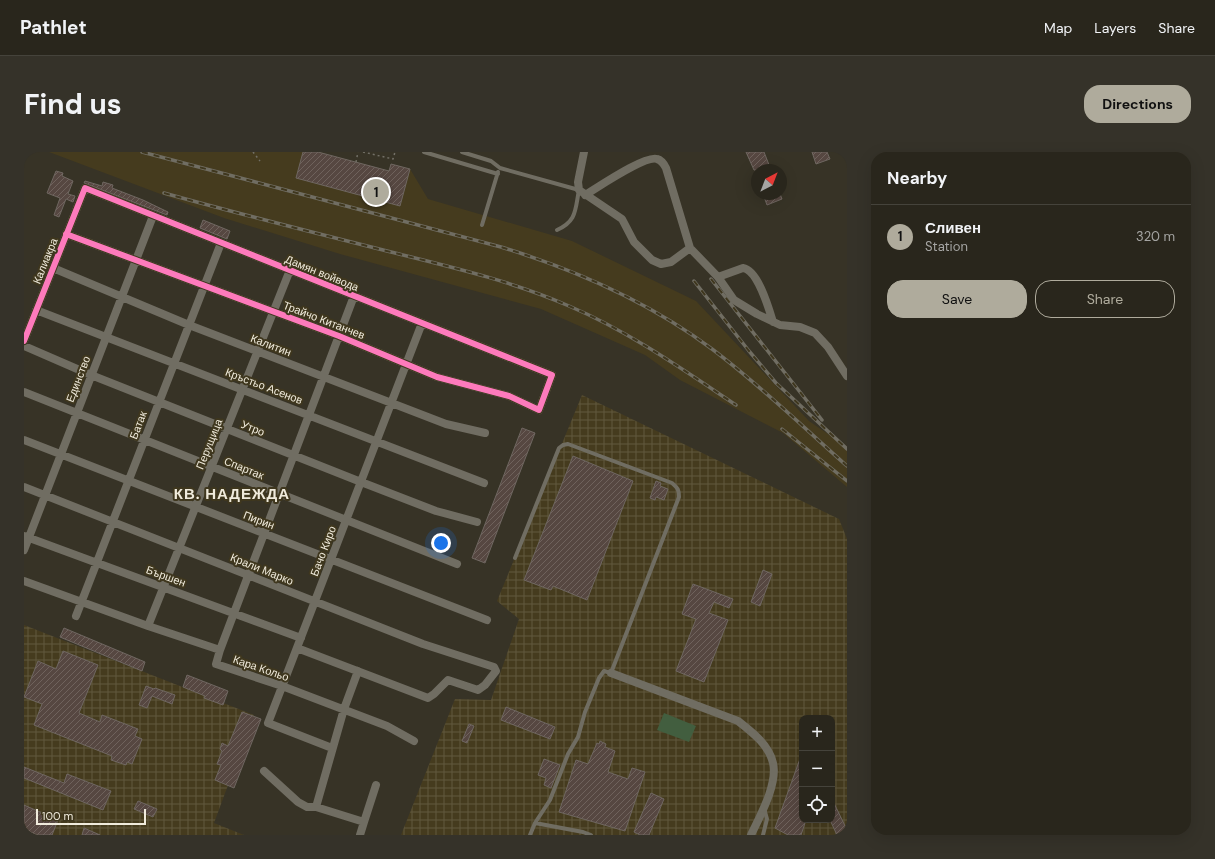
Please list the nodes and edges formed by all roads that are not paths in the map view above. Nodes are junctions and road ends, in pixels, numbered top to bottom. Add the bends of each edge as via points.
1 (424, 152) edge
2 (462, 152) edge
3 (584, 152) edge
4 (500, 168) junction
5 (498, 174) junction
6 (85, 188) joint
7 (582, 193) junction
8 (153, 216) junction
9 (482, 225) dead end
10 (557, 230) dead end
11 (66, 234) junction
12 (221, 243) junction
13 (690, 248) junction
14 (136, 260) junction
15 (53, 268) junction
16 (290, 270) junction
17 (718, 277) junction
18 (204, 286) junction
19 (354, 296) junction
20 (121, 297) junction
21 (36, 310) junction
22 (273, 311) junction
23 (774, 322) junction
24 (422, 323) junction
25 (189, 325) junction
26 (339, 336) junction
27 (106, 337) junction
28 (24, 341) edge
29 (24, 346) edge
30 (258, 351) junction
31 (174, 364) junction
32 (406, 364) junction
33 (91, 375) junction
34 (552, 375) joint
35 (324, 376) junction
36 (847, 376) edge
37 (242, 390) junction
38 (24, 392) edge
39 (159, 402) junction
40 (391, 403) junction
41 (77, 413) junction
42 (309, 415) junction
43 (227, 429) junction
44 (485, 433) dead end
45 (24, 440) edge
46 (144, 440) junction
47 (376, 441) junction
48 (61, 454) junction
49 (293, 456) junction
50 (212, 467) junction
51 (129, 480) junction
52 (361, 482) junction
53 (484, 483) dead end
54 (24, 487) edge
55 (279, 494) junction
56 (45, 495) junction
57 (196, 507) junction
58 (346, 520) junction
59 (113, 522) junction
60 (477, 522) dead end
61 (264, 534) junction
62 (26, 537) edge
63 (180, 548) junction
64 (24, 550) edge
65 (515, 558) dead end
66 (331, 560) junction
67 (97, 563) junction
68 (457, 564) dead end
69 (248, 575) junction
70 (24, 581) edge
71 (164, 587) junction
72 (315, 601) junction
73 (82, 602) junction
74 (234, 613) junction
75 (76, 616) dead end
76 (487, 620) dead end
77 (148, 626) junction
78 (301, 638) junction
79 (297, 648) junction
80 (220, 650) junction
81 (358, 671) junction
82 (611, 673) junction
83 (282, 686) junction
84 (344, 709) junction
85 (414, 741) dead end
86 (332, 748) junction
87 (264, 771) dead end
88 (376, 784) dead end
89 (316, 807) junction
90 (764, 807) junction
91 (364, 822) junction
92 (535, 823) junction
93 (360, 835) edge
94 (530, 835) edge
95 (591, 835) edge
96 (751, 835) edge
97 (763, 835) edge

1 - 5 lane
2 - 4 lane via 491,161
3 - 7 street via 578,182
4 - 5 lane
4 - 7 lane
5 - 9 lane
6 - 8 street, Дамян войвода
6 - 11 street, Калиакра
7 - 10 lane via 572,220 567,226
7 - 13 street via 622,219 634,242 652,260 661,264 671,262
7 - 13 street via 647,160 657,159 666,168
8 - 12 street, Дамян войвода
8 - 14 street, Единство
11 - 14 street, Трайчо Китанчев
11 - 15 street, Калиакра
12 - 16 street, Дамян войвода
12 - 18 street, Батак
13 - 17 street
14 - 18 street, Трайчо Китанчев
14 - 20 street, Единство
15 - 20 street, Калитин
15 - 21 street, Калиакра
16 - 19 street, Дамян войвода
16 - 22 street, Перущица
17 - 23 street via 734,300
17 - 23 street via 743,268 750,271 764,296
18 - 22 street, Трайчо Китанчев
18 - 25 street, Батак
19 - 24 street, Дамян войвода
19 - 26 street
20 - 25 street, Калитин
20 - 27 street, Единство
21 - 27 street, Кръстьо Асенов
21 - 28 street, Калиакра
22 - 26 street, Трайчо Китанчев
22 - 30 street, Перущица
23 - 36 street via 815,333 828,347
24 - 32 street, Бачо Киро
24 - 34 street, Дамян войвода
25 - 30 street, Калитин
25 - 31 street, Батак
26 - 32 street, Трайчо Китанчев
26 - 35 street
27 - 31 street, Кръстьо Асенов
27 - 33 street, Единство
29 - 33 street, Утро
30 - 35 street, Калитин
30 - 37 street, Перущица
31 - 37 street, Кръстьо Асенов
31 - 39 street, Батак
32 - 34 street, Трайчо Китанчев via 437,376 509,396 539,410
32 - 40 street, Бачо Киро
33 - 39 street, Утро
33 - 41 street, Единство
35 - 40 street, Калитин
35 - 42 street
37 - 42 street, Кръстьо Асенов
37 - 43 street, Перущица
38 - 41 street, Спартак
39 - 43 street, Утро
39 - 46 street, Батак
40 - 44 street, Калитин via 446,424
40 - 47 street, Бачо Киро
41 - 46 street, Спартак
41 - 48 street, Единство
42 - 47 street, Кръстьо Асенов
42 - 49 street
43 - 49 street, Утро
43 - 50 street, Перущица
45 - 48 street, Пирин
46 - 50 street, Спартак
46 - 51 street, Батак
47 - 52 street, Бачо Киро
47 - 53 street, Кръстьо Асенов
48 - 51 street, Пирин
48 - 56 street, Единство
49 - 52 street, Утро
49 - 55 street
50 - 55 street, Спартак
50 - 57 street, Перущица
51 - 57 street, Пирин
51 - 59 street, Батак
52 - 58 street, Бачо Киро
52 - 60 street, Утро via 436,511
54 - 56 street, Крали Марко
55 - 58 street, Спартак
55 - 61 street
56 - 59 street, Крали Марко
56 - 62 street, Единство
57 - 61 street, Пирин
57 - 63 street, Перущица
58 - 66 street, Бачо Киро
58 - 68 street, Спартак
59 - 63 street, Крали Марко
59 - 67 street, Батак
61 - 66 street, Пирин
61 - 69 street
62 - 64 street, Единство
62 - 67 street, Бършен
63 - 69 street, Крали Марко
63 - 71 street, Перущица
65 - 82 lane via 559,448 563,445 568,444 677,487 679,497
66 - 72 street, Бачо Киро
66 - 76 street, Пирин
67 - 71 street, Бършен
67 - 73 street, Батак
69 - 72 street, Крали Марко
69 - 74 street
70 - 73 street, Кара Кольо
71 - 74 street, Бършен
71 - 77 street, Перущица
72 - 78 street, Бачо Киро
72 - 81 street, Крали Марко via 423,644 494,667 496,671 478,690 448,680 428,698
73 - 75 street, Батак
73 - 77 street, Кара Кольо
74 - 78 street, Бършен
74 - 80 street
77 - 80 street, Кара Кольо
78 - 79 street, Бачо Киро
79 - 81 street
79 - 83 street, Бачо Киро
80 - 83 street, Кара Кольо via 216,664
81 - 84 street
82 - 90 street via 738,721 753,732 766,748 773,763 774,779
82 - 92 lane via 604,671 599,678 578,737 568,754 550,800
83 - 84 street, Кара Кольо
83 - 86 street, Бачо Киро via 268,723
84 - 85 street, Кара Кольо via 387,726
84 - 86 street
86 - 89 street
87 - 89 street via 298,802 307,807
88 - 91 street
89 - 91 street
90 - 96 street
90 - 97 lane via 766,819
91 - 93 street
92 - 94 lane
92 - 95 lane

